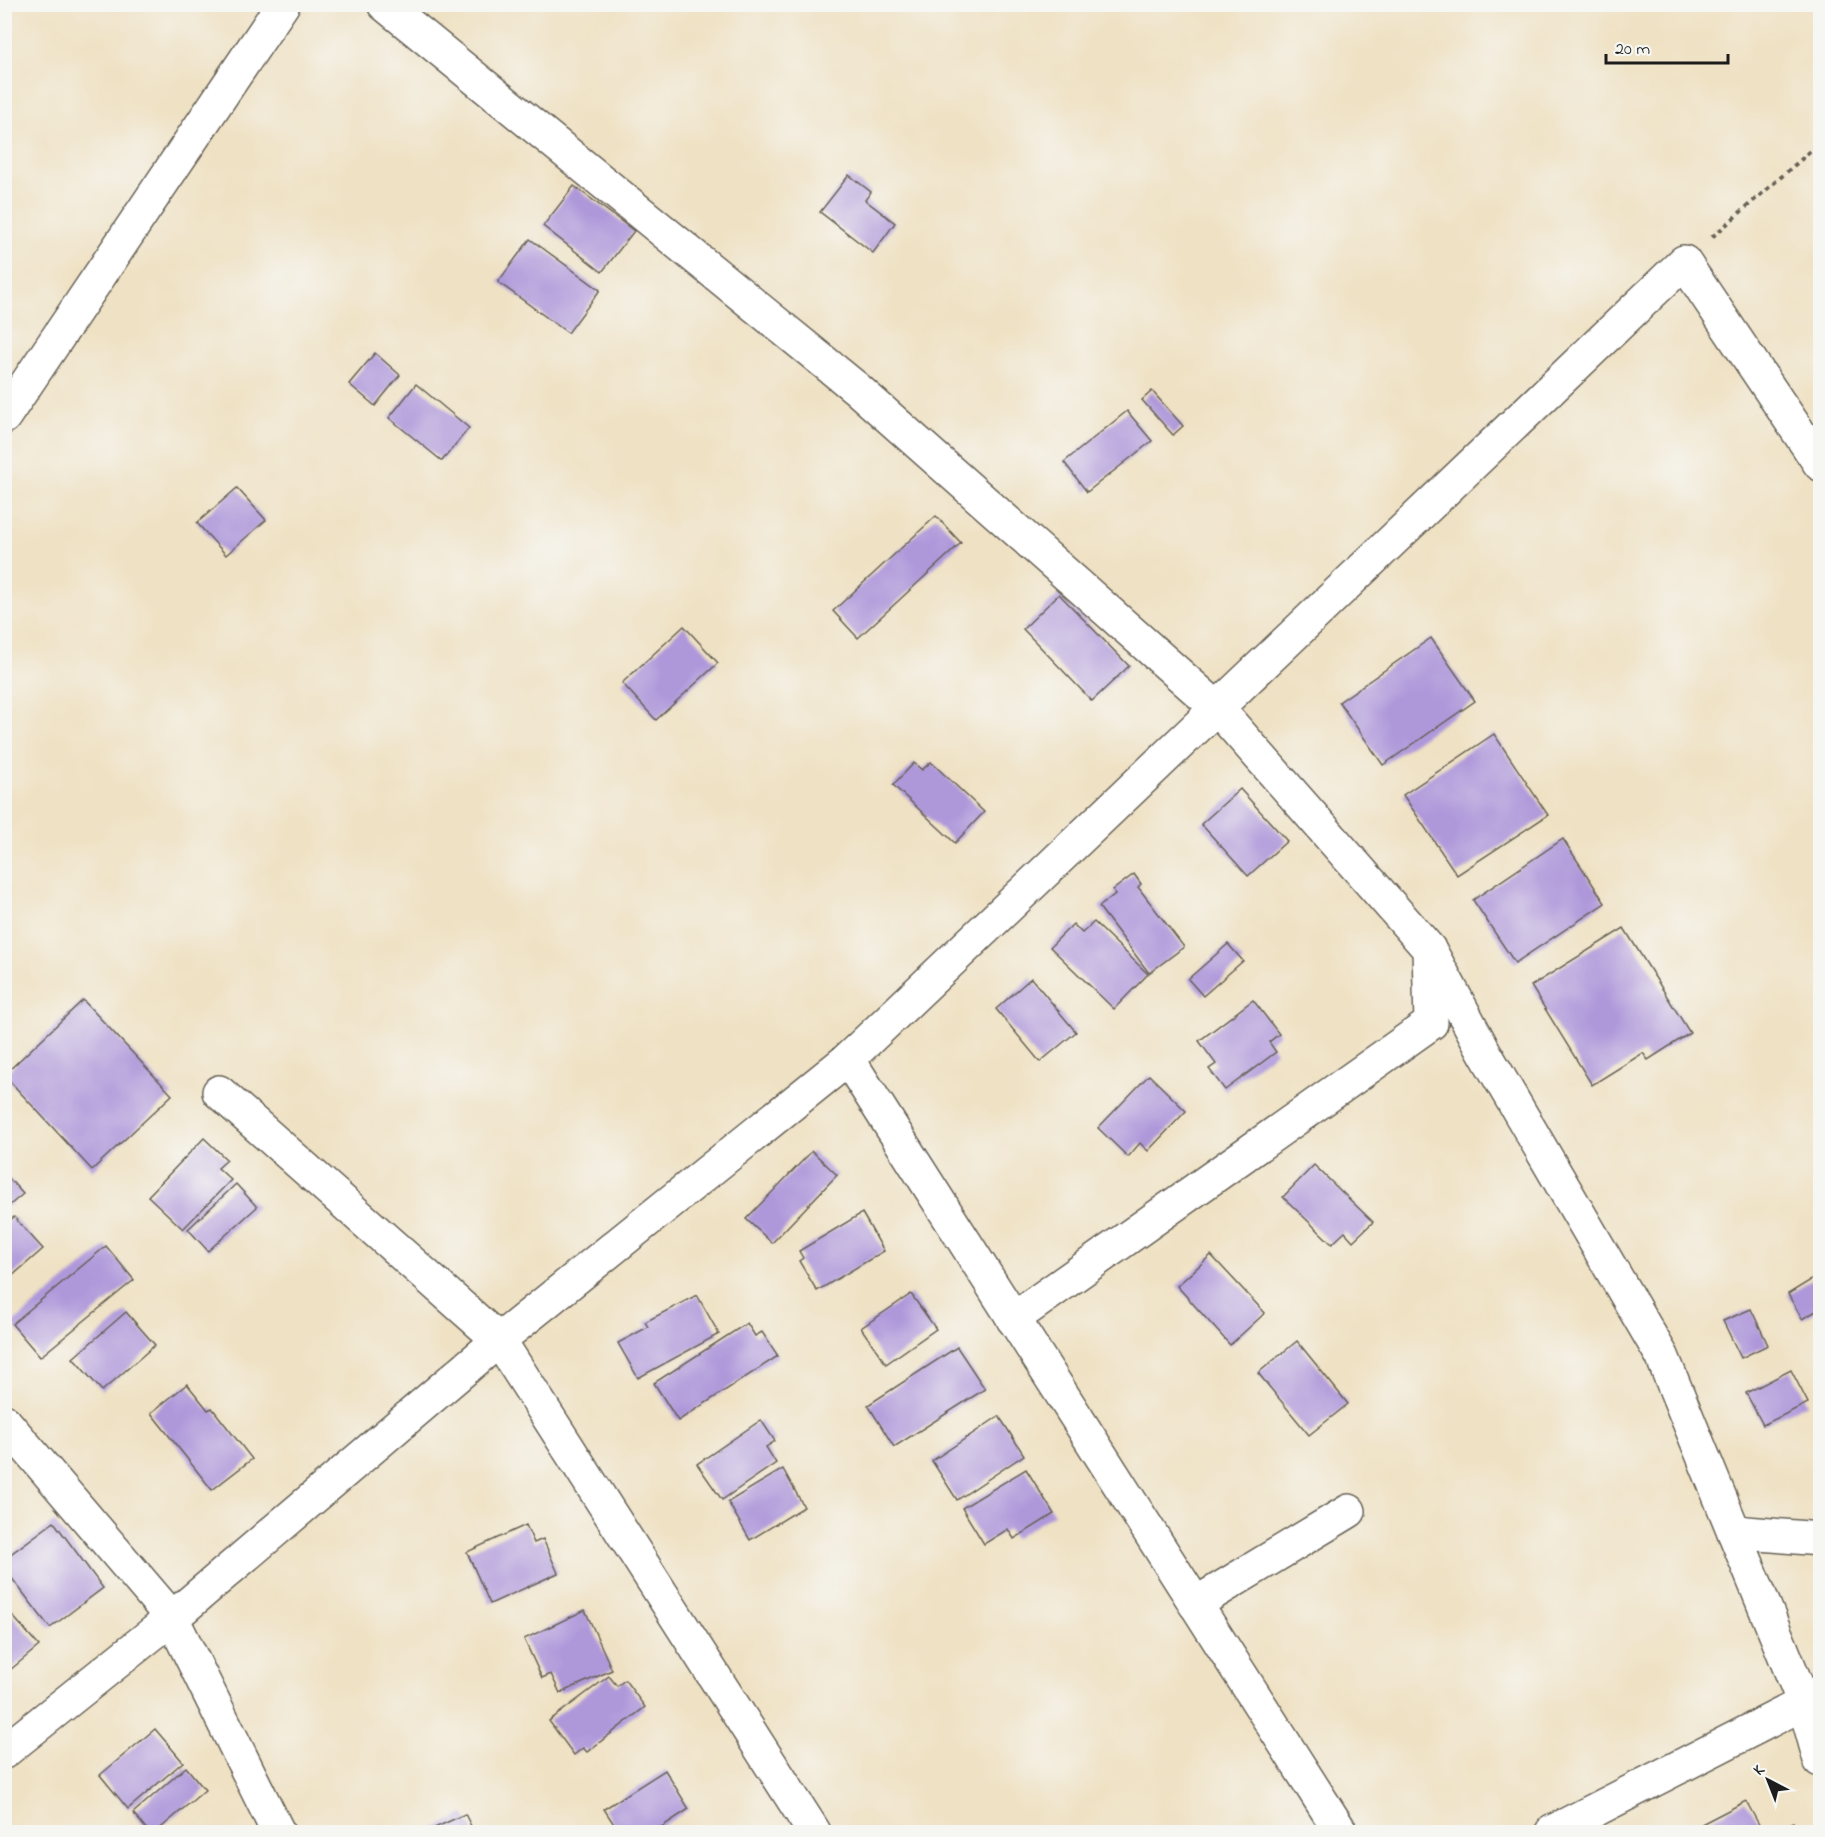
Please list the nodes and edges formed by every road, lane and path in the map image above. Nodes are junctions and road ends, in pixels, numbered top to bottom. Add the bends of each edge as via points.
1 (283, 4) edge
2 (384, 4) edge
3 (1821, 143) edge
4 (1684, 262) junction
5 (4, 417) edge
6 (1821, 464) edge
7 (1217, 708) junction
8 (1429, 949) junction
9 (848, 1059) junction
10 (219, 1092) dead end
11 (1013, 1319) junction
12 (499, 1340) junction
13 (4, 1421) edge
14 (1349, 1511) dead end
15 (1734, 1532) junction
16 (1821, 1539) edge
17 (1195, 1604) junction
18 (172, 1618) junction
19 (1804, 1703) junction
20 (4, 1752) edge
21 (1821, 1760) edge
22 (278, 1833) edge
23 (814, 1833) edge
24 (1341, 1833) edge
25 (1552, 1833) edge

1 - 5 street
2 - 7 street via 856,388
3 - 4 path
4 - 6 street
4 - 7 street
7 - 8 street
7 - 9 street
8 - 11 street via 1431,1023
8 - 15 street via 1485,1053 1662,1356
9 - 11 street
9 - 12 street
10 - 12 street
11 - 17 street
12 - 18 street
12 - 23 street
13 - 18 street
14 - 17 street
15 - 16 street
15 - 19 street
17 - 24 street
18 - 20 street
18 - 22 street
19 - 21 street
19 - 25 street

